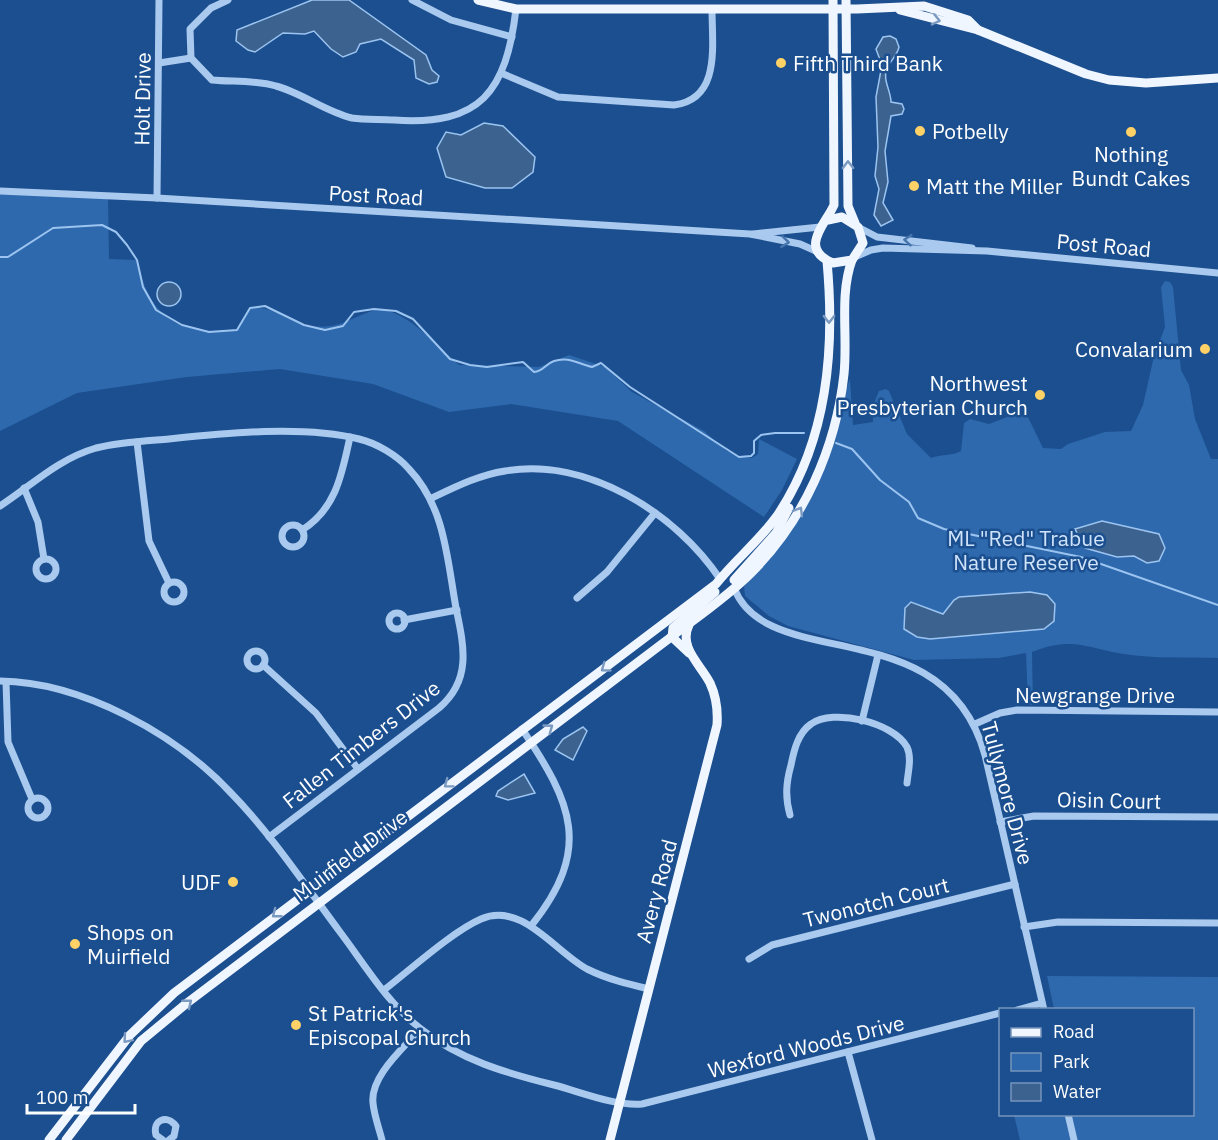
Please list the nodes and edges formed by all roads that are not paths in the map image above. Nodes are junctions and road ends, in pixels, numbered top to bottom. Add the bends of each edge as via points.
1 (159, 0) edge
2 (228, 0) edge
3 (412, 0) edge
4 (478, 0) edge
5 (811, 0) edge
6 (833, 4) edge
7 (846, 4) edge
8 (516, 9) junction
9 (712, 9) junction
10 (796, 9) junction
11 (512, 38) junction
12 (190, 58) junction
13 (159, 63) junction
14 (501, 73) junction
15 (1218, 78) edge
16 (0, 192) edge
17 (157, 198) junction
18 (828, 220) junction
19 (856, 225) junction
20 (820, 227) junction
21 (750, 234) junction
22 (987, 251) junction
23 (818, 252) junction
24 (855, 258) junction
25 (827, 261) junction
26 (1218, 273) edge
27 (350, 437) junction
28 (137, 442) junction
29 (813, 445) junction
30 (24, 488) junction
31 (432, 498) junction
32 (0, 506) edge
33 (655, 513) junction
34 (784, 514) junction
35 (302, 530) dead end
36 (44, 559) dead end
37 (720, 579) junction
38 (169, 583) dead end
39 (734, 588) junction
40 (577, 598) dead end
41 (457, 610) junction
42 (404, 620) dead end
43 (686, 626) junction
44 (672, 637) junction
45 (691, 655) junction
46 (878, 655) junction
47 (263, 665) dead end
48 (3, 681) edge
49 (1218, 712) edge
50 (862, 721) junction
51 (975, 724) junction
52 (522, 729) junction
53 (530, 742) junction
54 (358, 769) junction
55 (907, 783) dead end
56 (32, 799) dead end
57 (790, 815) dead end
58 (1218, 817) edge
59 (1000, 822) junction
60 (269, 837) junction
61 (1015, 884) junction
62 (308, 889) junction
63 (318, 902) junction
64 (1218, 923) edge
65 (531, 926) junction
66 (1024, 927) junction
67 (749, 959) dead end
68 (649, 989) junction
69 (384, 990) junction
70 (1043, 1006) edge
71 (999, 1014) edge
72 (420, 1029) junction
73 (848, 1053) junction
74 (620, 1102) junction
75 (1068, 1116) edge
76 (50, 1140) edge
77 (66, 1140) edge
78 (163, 1140) edge
79 (169, 1140) edge
80 (382, 1140) edge
81 (610, 1140) edge
82 (872, 1140) edge
83 (1074, 1140) edge

1 - 13 street, Holt Drive
2 - 12 street via 211,8 190,29
3 - 11 street via 451,20
4 - 8 main road
5 - 10 main road
6 - 7 main road
6 - 10 main road
6 - 18 main road via 834,205
7 - 15 main road via 895,8 978,30 1110,80 1146,83
19 -> 7 main road via 848,206
8 - 9 main road
8 - 11 street
9 - 10 main road
9 - 14 street via 710,77 698,98 687,104 558,97
11 - 14 street
12 - 13 street
12 - 14 street via 212,80 275,85 352,117 419,122 458,116 472,109 490,94
13 - 17 street, Holt Drive
16 - 17 street, Post Road
17 - 21 street, Post Road
18 - 19 main road via 842,217
18 - 20 main road
22 -> 19 street, Post Road via 877,237
19 - 24 main road via 863,243
20 - 21 street, Post Road
20 - 23 main road via 816,239
21 -> 23 street, Post Road via 800,244
22 - 24 street, Post Road via 884,248 871,249
22 - 26 street, Post Road
23 - 25 main road
24 - 25 main road via 840,264
39 -> 24 main road via 769,553 795,518 827,452 842,391 844,283
25 -> 29 main road via 829,358 823,408
27 - 28 street, Fallen Timbers Drive via 244,431
27 - 31 street, Fallen Timbers Drive via 380,448 402,462
27 - 35 street via 341,480 332,500 319,518
28 - 30 street, Fallen Timbers Drive via 95,448 54,465
28 - 38 street via 149,542
29 - 34 main road via 809,470
29 - 37 main road, Muirfield Drive via 776,516
30 - 32 street, Fallen Timbers Drive
30 - 36 street via 38,522
31 - 33 street via 488,474 543,469 608,485
31 - 41 street, Fallen Timbers Drive
33 - 37 street via 683,537
33 - 40 street via 607,572
34 - 39 main road via 776,533 735,580
34 - 44 main road via 750,558 676,623
37 -> 52 main road, Muirfield Drive
39 - 43 main road, Muirfield Drive
39 - 46 street, Tullymore Drive via 747,608 781,629
41 - 42 street
41 - 54 street, Fallen Timbers Drive via 464,667 456,690 439,708
43 - 44 main road, Muirfield Drive
43 - 45 main road, Avery Road
44 - 45 main road, Avery Road
53 -> 44 main road, Muirfield Drive
45 - 68 main road, Avery Road via 712,686 717,725
46 - 50 street
46 - 51 street, Tullymore Drive via 903,662 939,682
47 - 54 street via 316,713
48 - 56 street via 8,742
48 - 60 street, Wexford Woods Drive via 76,693 115,709 221,782
49 - 51 street, Newgrange Drive via 1017,710
50 - 55 street via 894,733 906,747 910,765
50 - 57 street via 829,716 808,725 801,734 786,784
51 - 59 street, Tullymore Drive
52 - 53 street
52 -> 62 main road, Muirfield Drive
53 - 63 main road, Muirfield Drive
53 - 65 street via 561,793 568,837 566,861 555,891
54 - 60 street, Fallen Timbers Drive
58 - 59 street, Oisin Court via 1034,816
59 - 61 street, Tullymore Drive
60 - 62 street, Wexford Woods Drive
61 - 66 street, Tullymore Drive
61 - 67 street, Twonotch Court via 772,945
62 - 63 street, Wexford Woods Drive
62 -> 76 main road, Muirfield Drive via 174,993 131,1034
63 - 69 street, Wexford Woods Drive
77 -> 63 main road, Muirfield Drive via 141,1041
64 - 66 street via 1058,921
65 - 68 street via 588,969
65 - 69 street via 509,916 481,919
66 - 70 street, Tullymore Drive
68 - 74 main road, Avery Road
69 - 72 street, Wexford Woods Drive
71 - 73 street, Wexford Woods Drive
72 - 74 street, Wexford Woods Drive via 479,1064
72 - 80 street via 374,1089 372,1102
73 - 74 street, Wexford Woods Drive via 648,1103
73 - 82 street
74 - 81 main road, Avery Road
75 - 83 street
78 - 79 street via 156,1135 155,1128 158,1121 165,1119 176,1126

